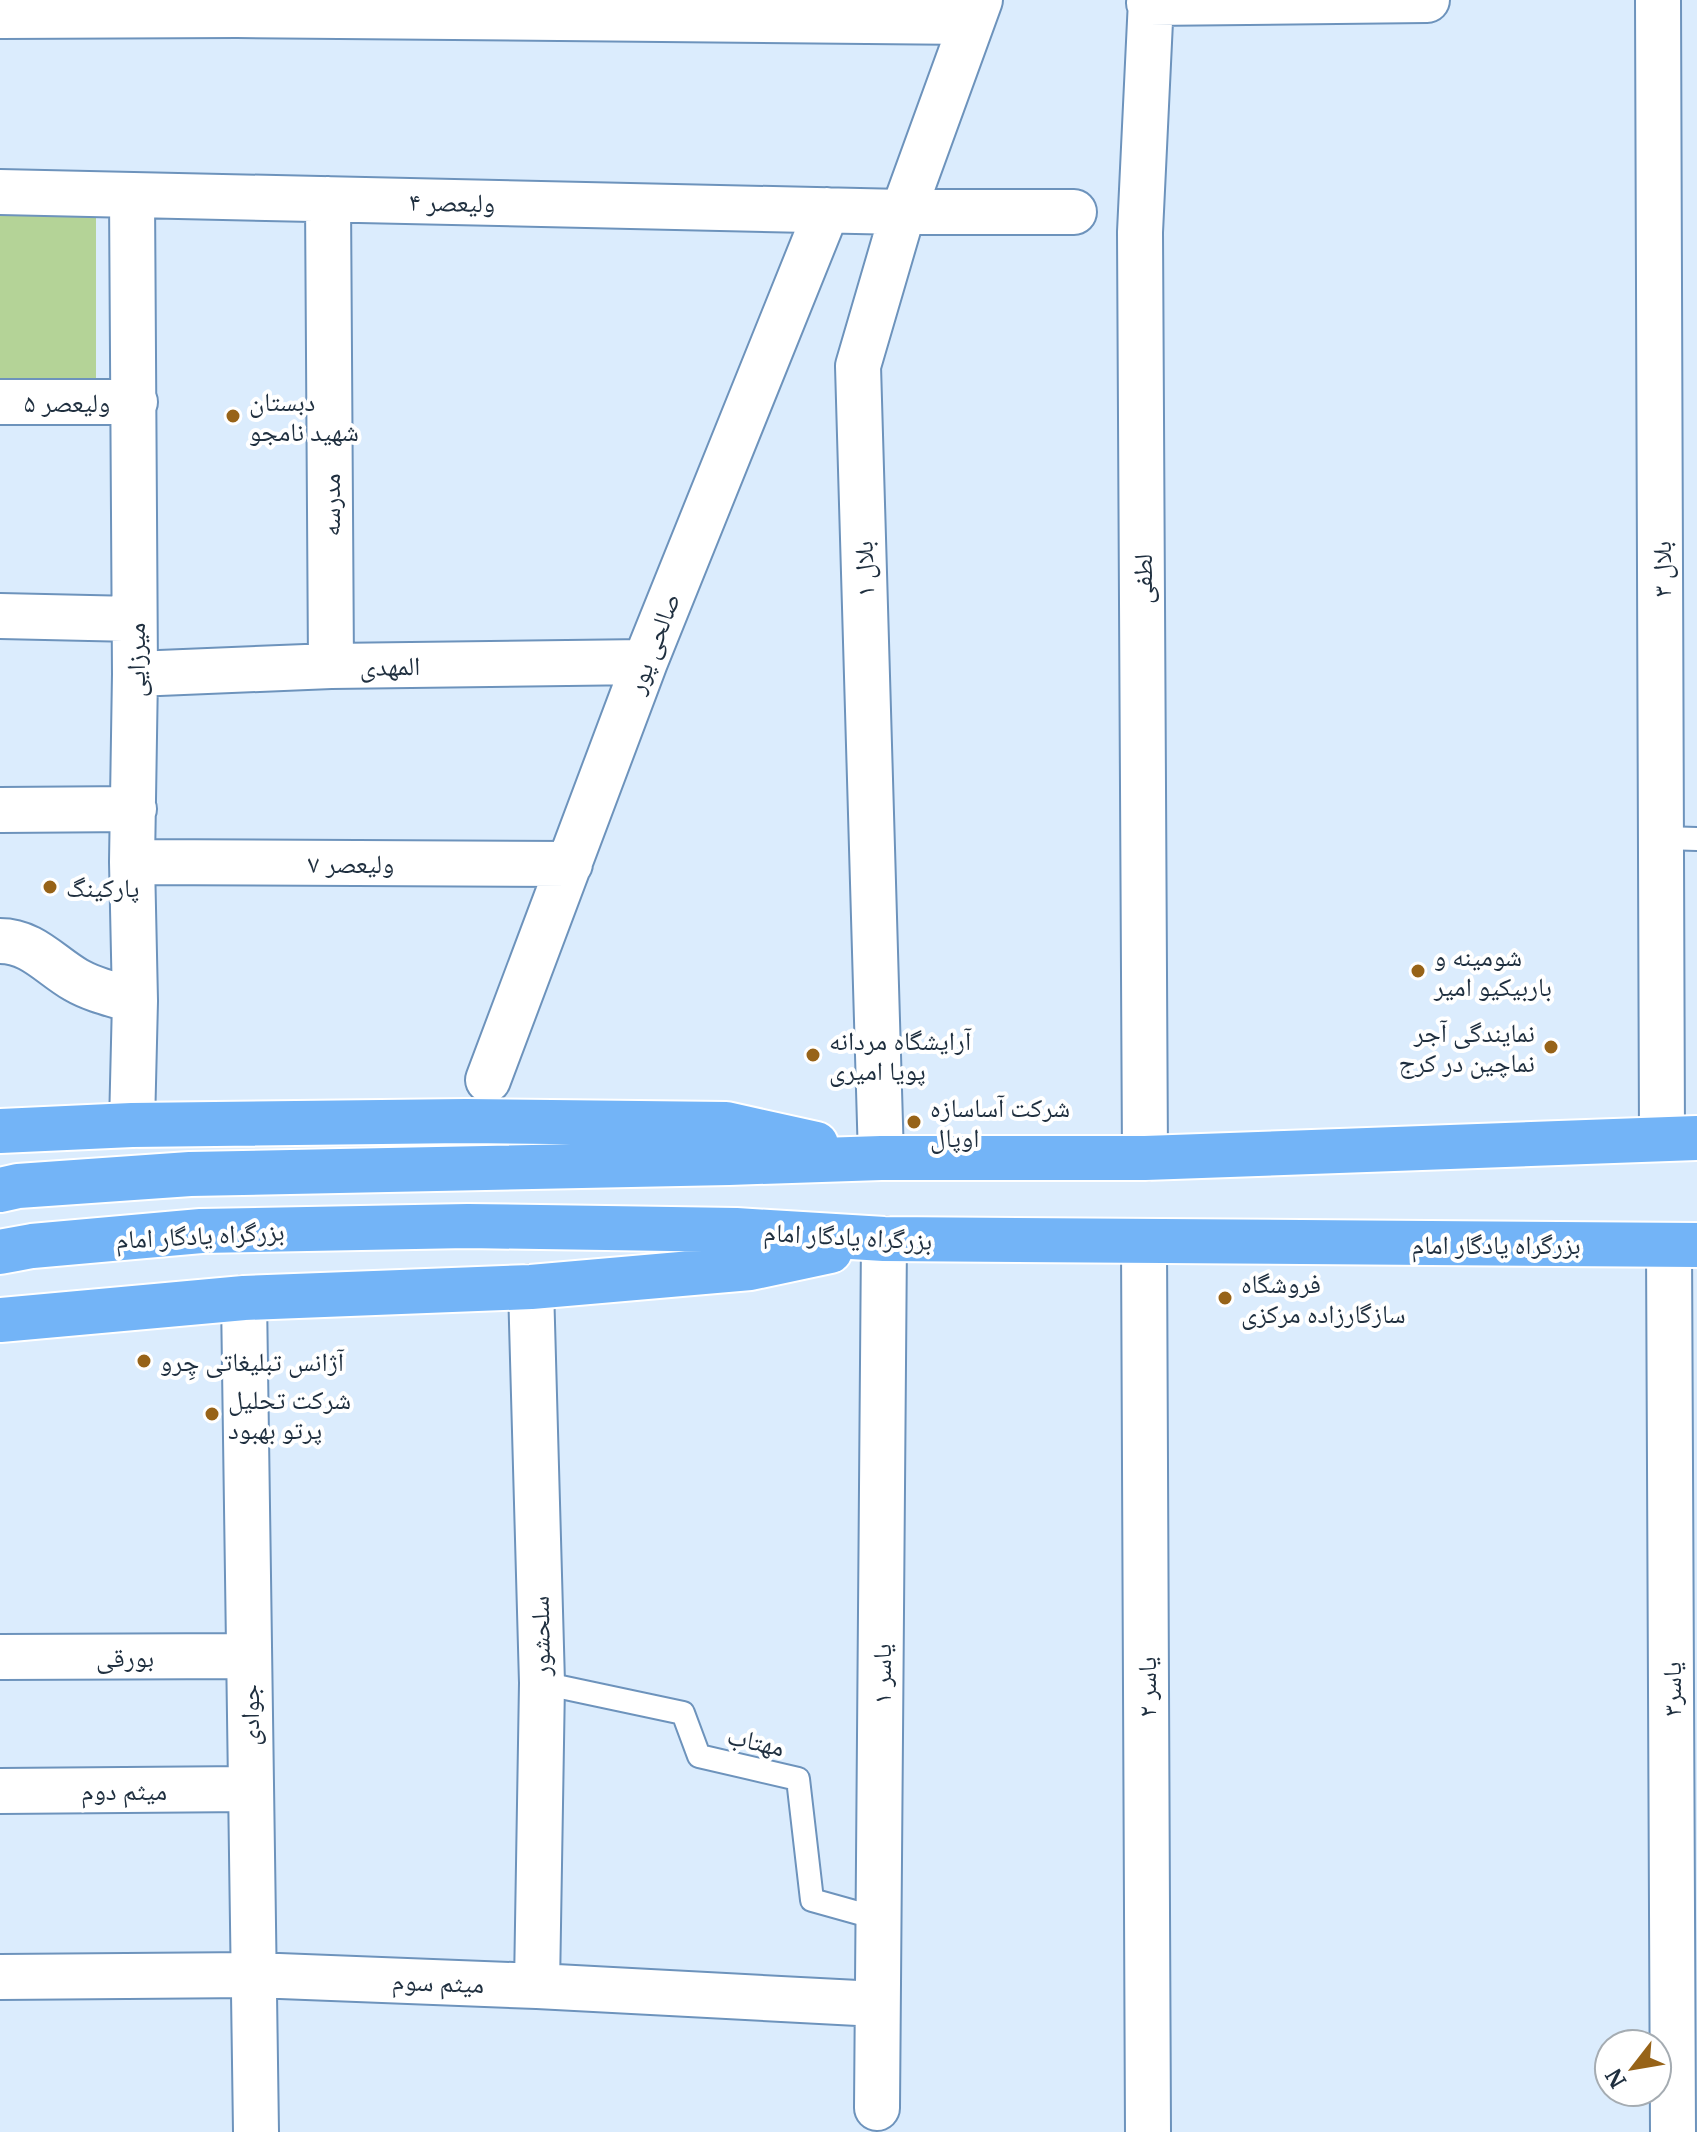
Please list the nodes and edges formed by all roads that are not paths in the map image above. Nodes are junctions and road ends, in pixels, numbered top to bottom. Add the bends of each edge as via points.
1 (1364, 0) edge
2 (1427, 0) edge
3 (1658, 0) edge
4 (1150, 1) edge
5 (238, 8) edge
6 (976, 11) edge
7 (0, 16) edge
8 (0, 192) edge
9 (132, 195) junction
10 (328, 199) junction
11 (827, 210) junction
12 (903, 212) junction
13 (1074, 212) dead end
14 (0, 402) edge
15 (135, 402) junction
16 (0, 616) edge
17 (134, 619) junction
18 (645, 662) junction
19 (331, 666) junction
20 (135, 674) junction
21 (134, 809) junction
22 (0, 810) edge
23 (1680, 839) edge
24 (132, 862) junction
25 (570, 864) junction
26 (0, 941) edge
27 (135, 1001) junction
28 (488, 1080) dead end
29 (132, 1125) junction
30 (0, 1131) edge
31 (1679, 1138) edge
32 (881, 1158) junction
33 (1145, 1158) junction
34 (0, 1190) edge
35 (884, 1239) junction
36 (1144, 1242) junction
37 (1683, 1245) edge
38 (0, 1252) edge
39 (531, 1287) junction
40 (244, 1298) junction
41 (0, 1320) edge
42 (249, 1656) junction
43 (0, 1657) edge
44 (542, 1683) junction
45 (249, 1789) junction
46 (0, 1791) edge
47 (880, 1919) junction
48 (252, 1975) junction
49 (0, 1977) edge
50 (537, 1986) junction
51 (877, 2004) junction
52 (877, 2108) dead end
53 (256, 2132) edge
54 (1148, 2132) edge
55 (1673, 2132) edge

1 - 2 street
1 - 4 street
3 - 23 street, بلال ۳
4 - 33 street, لطفی via 1140,232
5 - 6 street
5 - 7 street
6 - 12 street, بلال ۱
8 - 9 street, ولیعصر ۴
9 - 10 street, ولیعصر ۴
9 - 15 street, میرزایی
10 - 11 street, ولیعصر ۴
10 - 19 street, مدرسه
11 - 12 street, ولیعصر ۴
11 - 18 street, صالحی پور
12 - 13 street, ولیعصر ۴
12 - 32 street, بلال ۱ via 858,366
14 - 15 street, ولیعصر ۵
15 - 17 street, میرزایی
16 - 17 street
17 - 20 street, میرزایی
18 - 19 street, المهدی
18 - 25 street, صالحی پور
19 - 20 street, المهدی
20 - 21 street, میرزایی
21 - 22 street
21 - 24 street, میرزایی
23 - 31 street, بلال ۳
24 - 25 street, ولیعصر ۷
24 - 27 street, میرزایی
25 - 28 street, صالحی پور
26 - 27 street via 32,948 79,982
27 - 29 street, میرزایی
29 - 30 highway
29 - 32 highway via 726,1124
31 - 33 highway
32 - 33 highway
32 - 34 highway via 190,1174
35 - 36 highway, بزرگراه یادگار امام
35 - 38 highway, بزرگراه یادگار امام via 736,1230 453,1226 201,1231
35 - 39 highway via 750,1268
35 - 47 street, یاسر ۱
36 - 37 highway, بزرگراه یادگار امام
36 - 54 street, یاسر ۲
37 - 55 street, یاسر۳
39 - 40 highway
39 - 44 street, سلحشور
40 - 41 highway
40 - 42 street, جوادی
42 - 43 street, بورقی
42 - 45 street, جوادی
44 - 47 lane, مهتاب via 683,1713 699,1756 798,1779 812,1900
44 - 50 street, سلحشور
45 - 46 street, میثم دوم
45 - 48 street, جوادی
47 - 51 street, یاسر ۱
48 - 49 street, میثم سوم
48 - 50 street, میثم سوم
48 - 53 street, جوادی
50 - 51 street, میثم سوم
51 - 52 street, یاسر ۱

